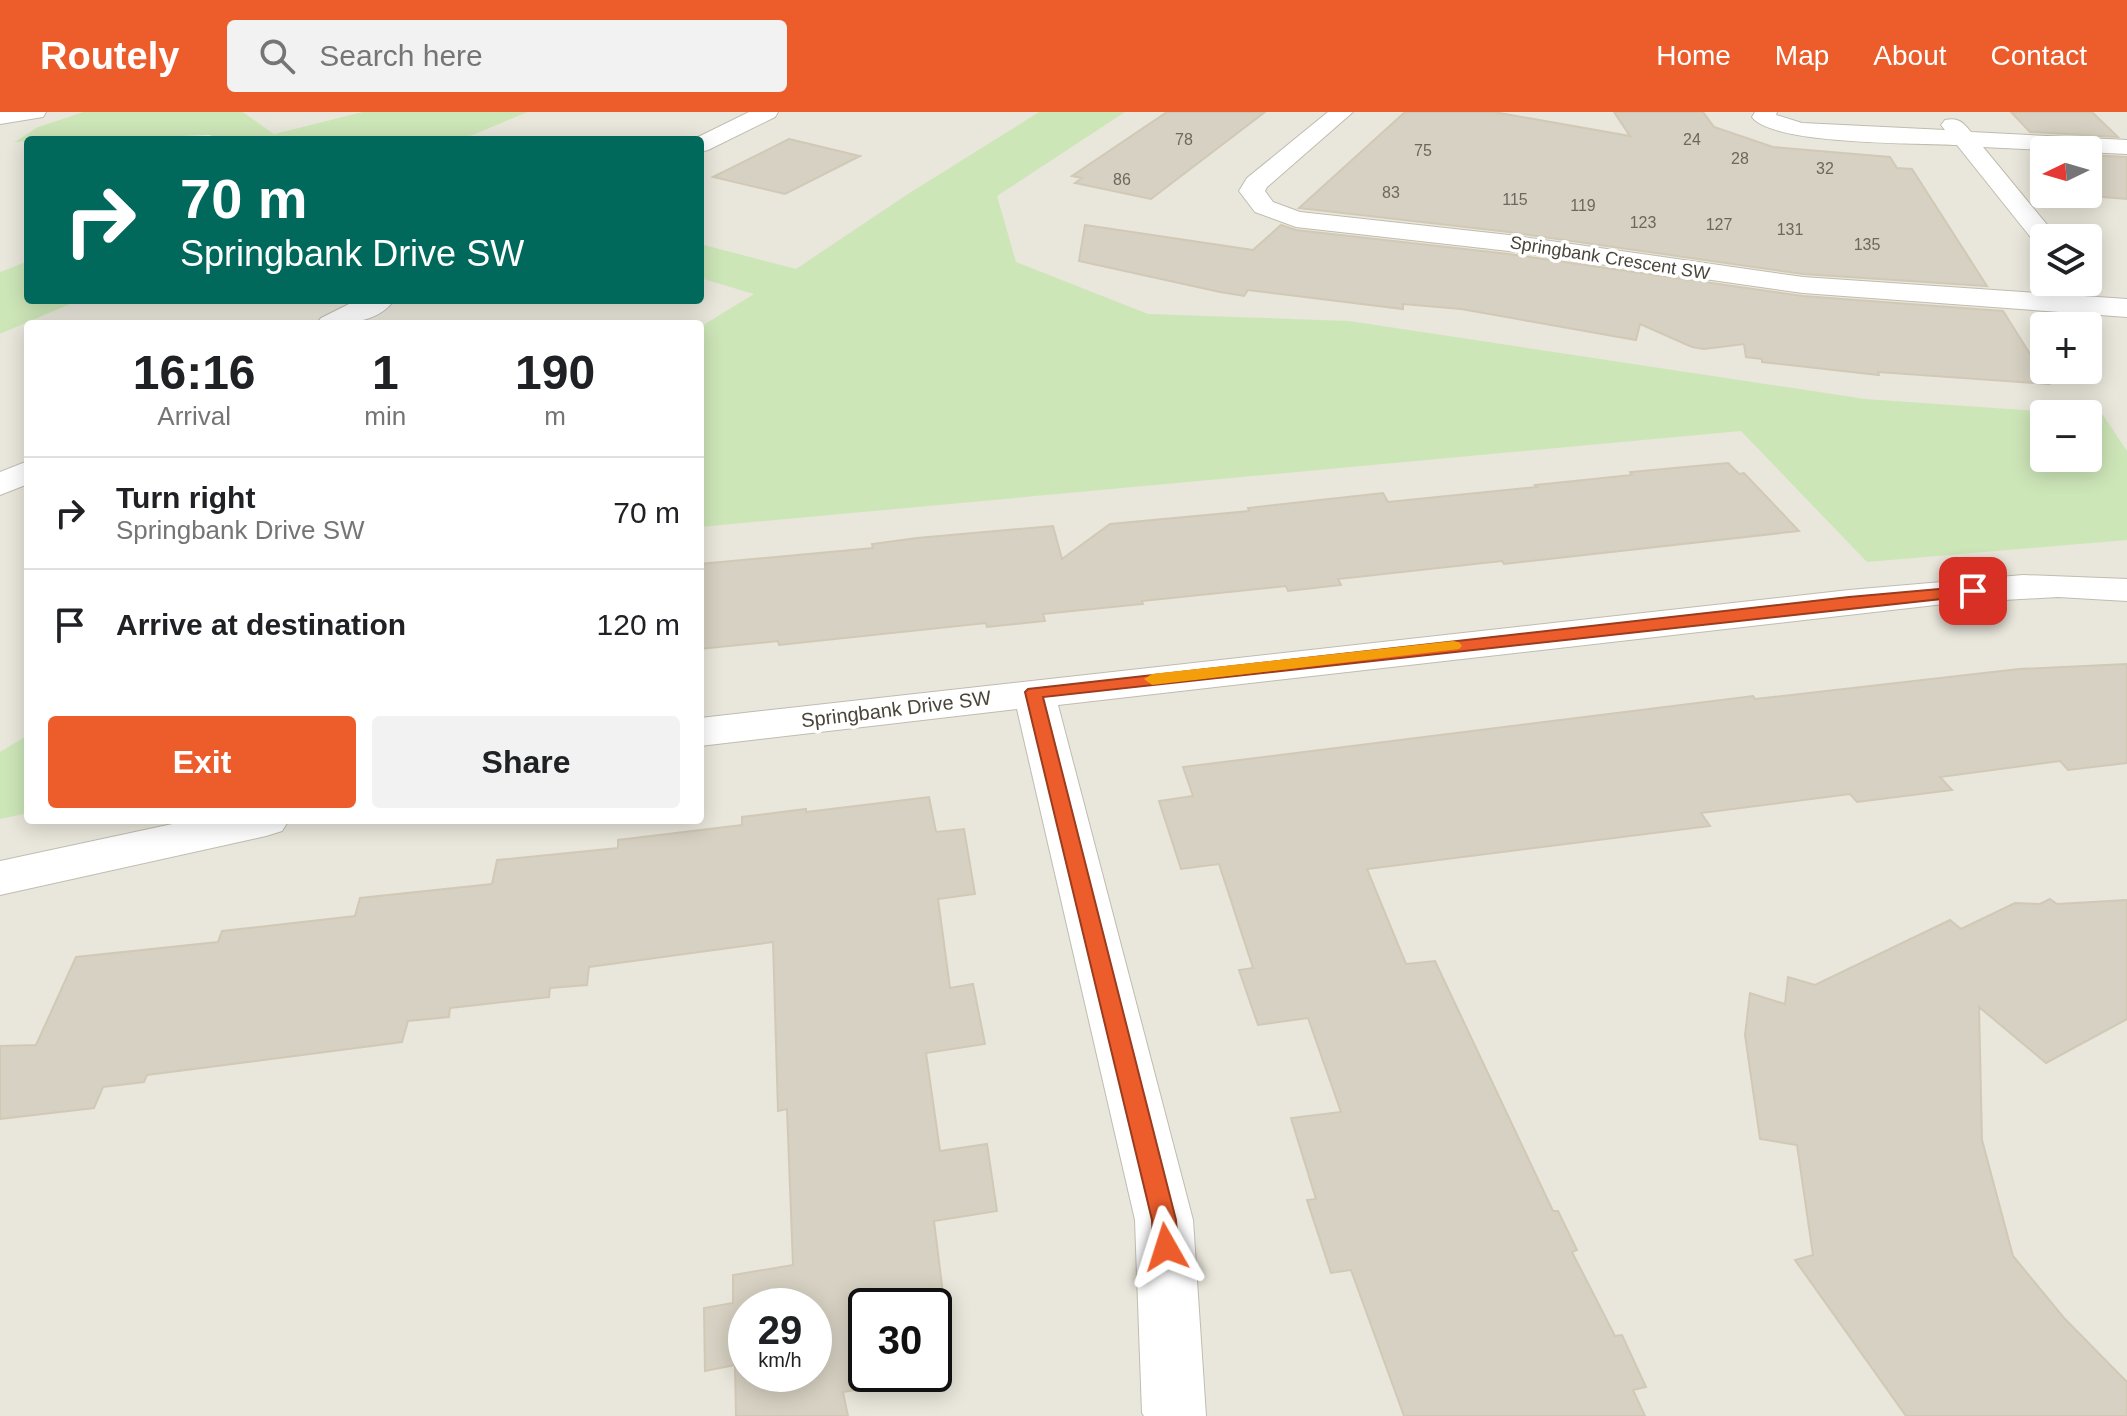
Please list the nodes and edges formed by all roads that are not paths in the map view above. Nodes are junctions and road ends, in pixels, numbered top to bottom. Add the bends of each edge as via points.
1 (35, 112) edge
2 (767, 112) edge
3 (1342, 112) edge
4 (1766, 112) edge
5 (1856, 112) edge
6 (1945, 114) edge
7 (4, 120) edge
8 (1964, 139) junction
9 (704, 143) edge
10 (2127, 147) edge
11 (2034, 224) edge
12 (372, 304) edge
13 (2113, 307) edge
14 (339, 320) edge
15 (2127, 340) edge
16 (24, 473) edge
17 (0, 485) edge
18 (2116, 585) edge
19 (1034, 692) junction
20 (704, 732) edge
21 (248, 824) edge
22 (0, 878) edge
23 (1175, 1413) dead end

1 - 7 street
2 - 9 street
3 - 13 street, Springbank Crescent SW via 1256,183 1252,191 1264,207 1296,219 1803,285
4 - 8 street via 1763,117 1768,121 1788,128
5 - 6 street
6 - 8 street
8 - 10 street
8 - 11 street
12 - 14 street
13 - 15 street
16 - 17 street
18 - 19 street, Springbank Drive SW via 1849,602
19 - 20 street, Springbank Drive SW
19 - 23 street via 1164,1220
21 - 22 street

